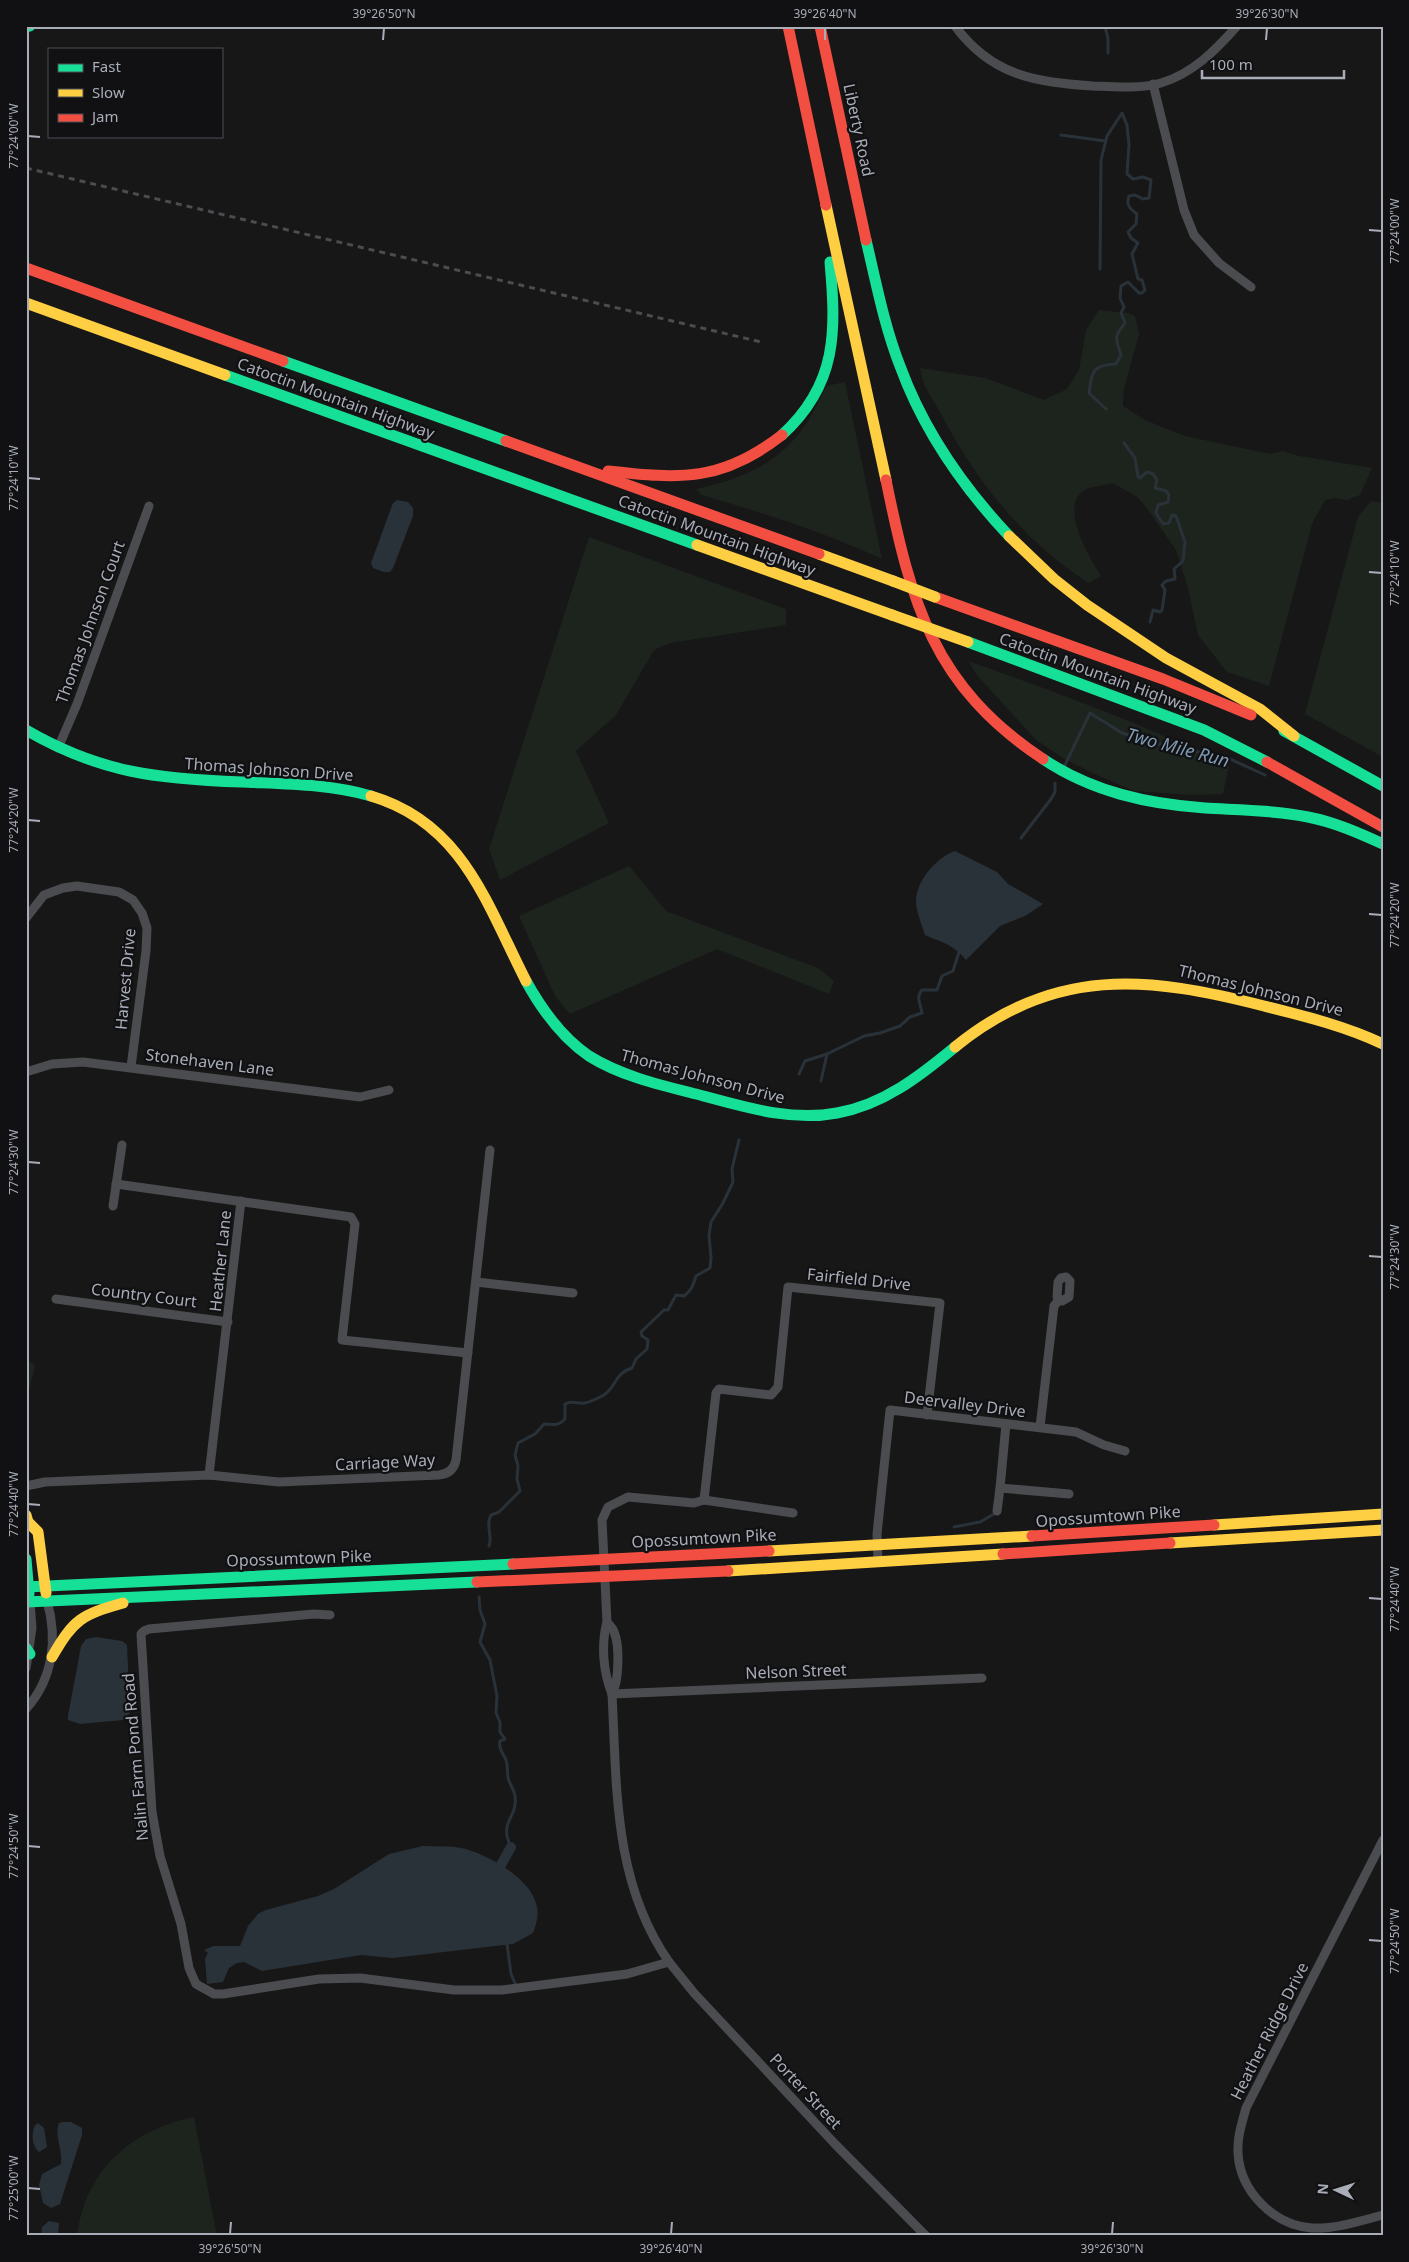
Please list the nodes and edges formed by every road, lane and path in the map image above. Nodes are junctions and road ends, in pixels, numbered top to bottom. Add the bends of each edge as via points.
1 (30, 26) edge
2 (788, 26) edge
3 (820, 26) edge
4 (955, 26) edge
5 (1237, 26) edge
6 (26, 27) edge
7 (1153, 84) junction
8 (826, 204) junction
9 (26, 268) edge
10 (1251, 287) dead end
11 (26, 303) edge
12 (580, 468) junction
13 (149, 506) dead end
14 (26, 730) edge
15 (1294, 736) junction
16 (58, 748) junction
17 (1383, 786) edge
18 (1383, 828) edge
19 (1383, 844) edge
20 (26, 918) edge
21 (1383, 1044) edge
22 (131, 1067) junction
23 (26, 1072) edge
24 (389, 1090) dead end
25 (122, 1145) dead end
26 (490, 1150) dead end
27 (116, 1184) junction
28 (241, 1201) junction
29 (113, 1206) dead end
30 (476, 1282) junction
31 (573, 1293) dead end
32 (56, 1299) dead end
33 (1059, 1300) dead end
34 (228, 1322) junction
35 (468, 1353) junction
36 (928, 1414) junction
37 (1006, 1424) junction
38 (1040, 1427) junction
39 (1124, 1451) dead end
40 (209, 1475) junction
41 (26, 1486) edge
42 (1000, 1488) junction
43 (1068, 1494) dead end
44 (704, 1500) junction
45 (998, 1511) dead end
46 (793, 1513) dead end
47 (1383, 1514) edge
48 (27, 1521) edge
49 (1383, 1530) edge
50 (877, 1546) junction
51 (26, 1559) edge
52 (603, 1560) junction
53 (878, 1561) junction
54 (604, 1577) junction
55 (45, 1585) junction
56 (27, 1587) edge
57 (144, 1597) junction
58 (47, 1601) junction
59 (28, 1602) edge
60 (330, 1615) dead end
61 (28, 1651) edge
62 (52, 1657) junction
63 (26, 1668) edge
64 (982, 1678) dead end
65 (612, 1694) junction
66 (26, 1709) edge
67 (1383, 1840) edge
68 (669, 1962) junction
69 (1383, 2215) edge
70 (926, 2236) edge

1 - 6 main road
2 - 8 main road
3 - 15 main road, Liberty Road via 886,322 906,381 945,456 988,514 1033,560 1094,610 1178,665 1256,706
4 - 7 street via 978,53 1019,76 1055,84 1132,87
5 - 7 street via 1188,71
7 - 10 street via 1184,210 1194,235 1219,263
8 - 12 main road via 832,346 814,396 792,425 763,450 730,467 712,472 673,477
8 - 19 main road via 914,594 930,637 953,675 982,710 1032,754 1073,777 1111,792 1184,808 1299,815 1343,827
9 - 12 main road, Catoctin Mountain Highway
11 - 18 main road, Catoctin Mountain Highway, bridge via 1078,681 1204,730
12 - 15 main road, Catoctin Mountain Highway, bridge via 1163,679
13 - 16 street, Thomas Johnson Court
14 - 16 main road, Thomas Johnson Drive
15 - 17 main road
16 - 21 main road, Thomas Johnson Drive via 84,761 122,772 168,779 349,789 398,806 429,827 463,859 486,896 542,1008 559,1030 581,1050 628,1076 767,1112 817,1116 865,1107 904,1087 973,1032 1002,1015 1037,999 1091,985 1145,982 1200,989 1338,1026
20 - 22 street, Harvest Drive via 44,895 63,888 77,886 119,892 133,900 147,928
22 - 23 street, Stonehaven Lane via 69,1062
22 - 24 street, Stonehaven Lane via 360,1097
25 - 27 street
26 - 30 street, Carriage Way
27 - 28 street
27 - 29 street
28 - 34 street, Heather Lane
28 - 35 street, Heather Lane via 347,1216 354,1220 342,1340
30 - 31 street
30 - 35 street, Carriage Way
32 - 34 street, Country Court
33 - 38 street via 1054,1306
34 - 40 street, Heather Lane
35 - 40 street, Carriage Way via 456,1460 448,1473 279,1482
36 - 37 street, Deervalley Drive
36 - 44 street, Fairfield Drive via 940,1303 788,1287 778,1387 771,1395 719,1390 716,1393
36 - 50 street, Deervalley Drive via 890,1410
37 - 38 street, Deervalley Drive
37 - 42 street
38 - 39 street, Deervalley Drive via 1076,1432
40 - 41 street, Carriage Way via 45,1482
42 - 43 street
42 - 45 street
44 - 46 street
44 - 52 street via 694,1503 634,1497 617,1501 608,1507 602,1520
47 - 50 main road, Opossumtown Pike
48 - 55 main road via 38,1532
49 - 53 main road, Opossumtown Pike
50 - 52 main road, Opossumtown Pike
50 - 53 street, Deervalley Drive
51 - 56 main road
52 - 54 street
52 - 55 main road, Opossumtown Pike
53 - 54 main road, Opossumtown Pike
54 - 57 main road, Opossumtown Pike
54 - 65 street via 607,1622 615,1633 617,1658 617,1685
55 - 56 main road, Opossumtown Pike
55 - 58 main road
56 - 59 main road
57 - 58 main road, Opossumtown Pike
57 - 62 main road via 82,1616 68,1630
58 - 59 main road, Opossumtown Pike
58 - 62 street via 52,1618
59 - 61 street via 32,1628
60 - 68 street, Nalin Farm Pond Road via 149,1629 141,1634 155,1835 182,1924 189,1968 196,1984 214,1994 319,1979 360,1978 454,1990 502,1990 627,1974
61 - 63 street
62 - 66 street via 38,1696
64 - 65 street, Nelson Street
65 - 68 street via 624,1856 647,1924
67 - 69 street, Heather Ridge Drive via 1249,2101 1238,2137 1241,2173 1254,2197 1276,2216 1310,2228 1332,2227
68 - 70 street, Porter Street via 835,2144

